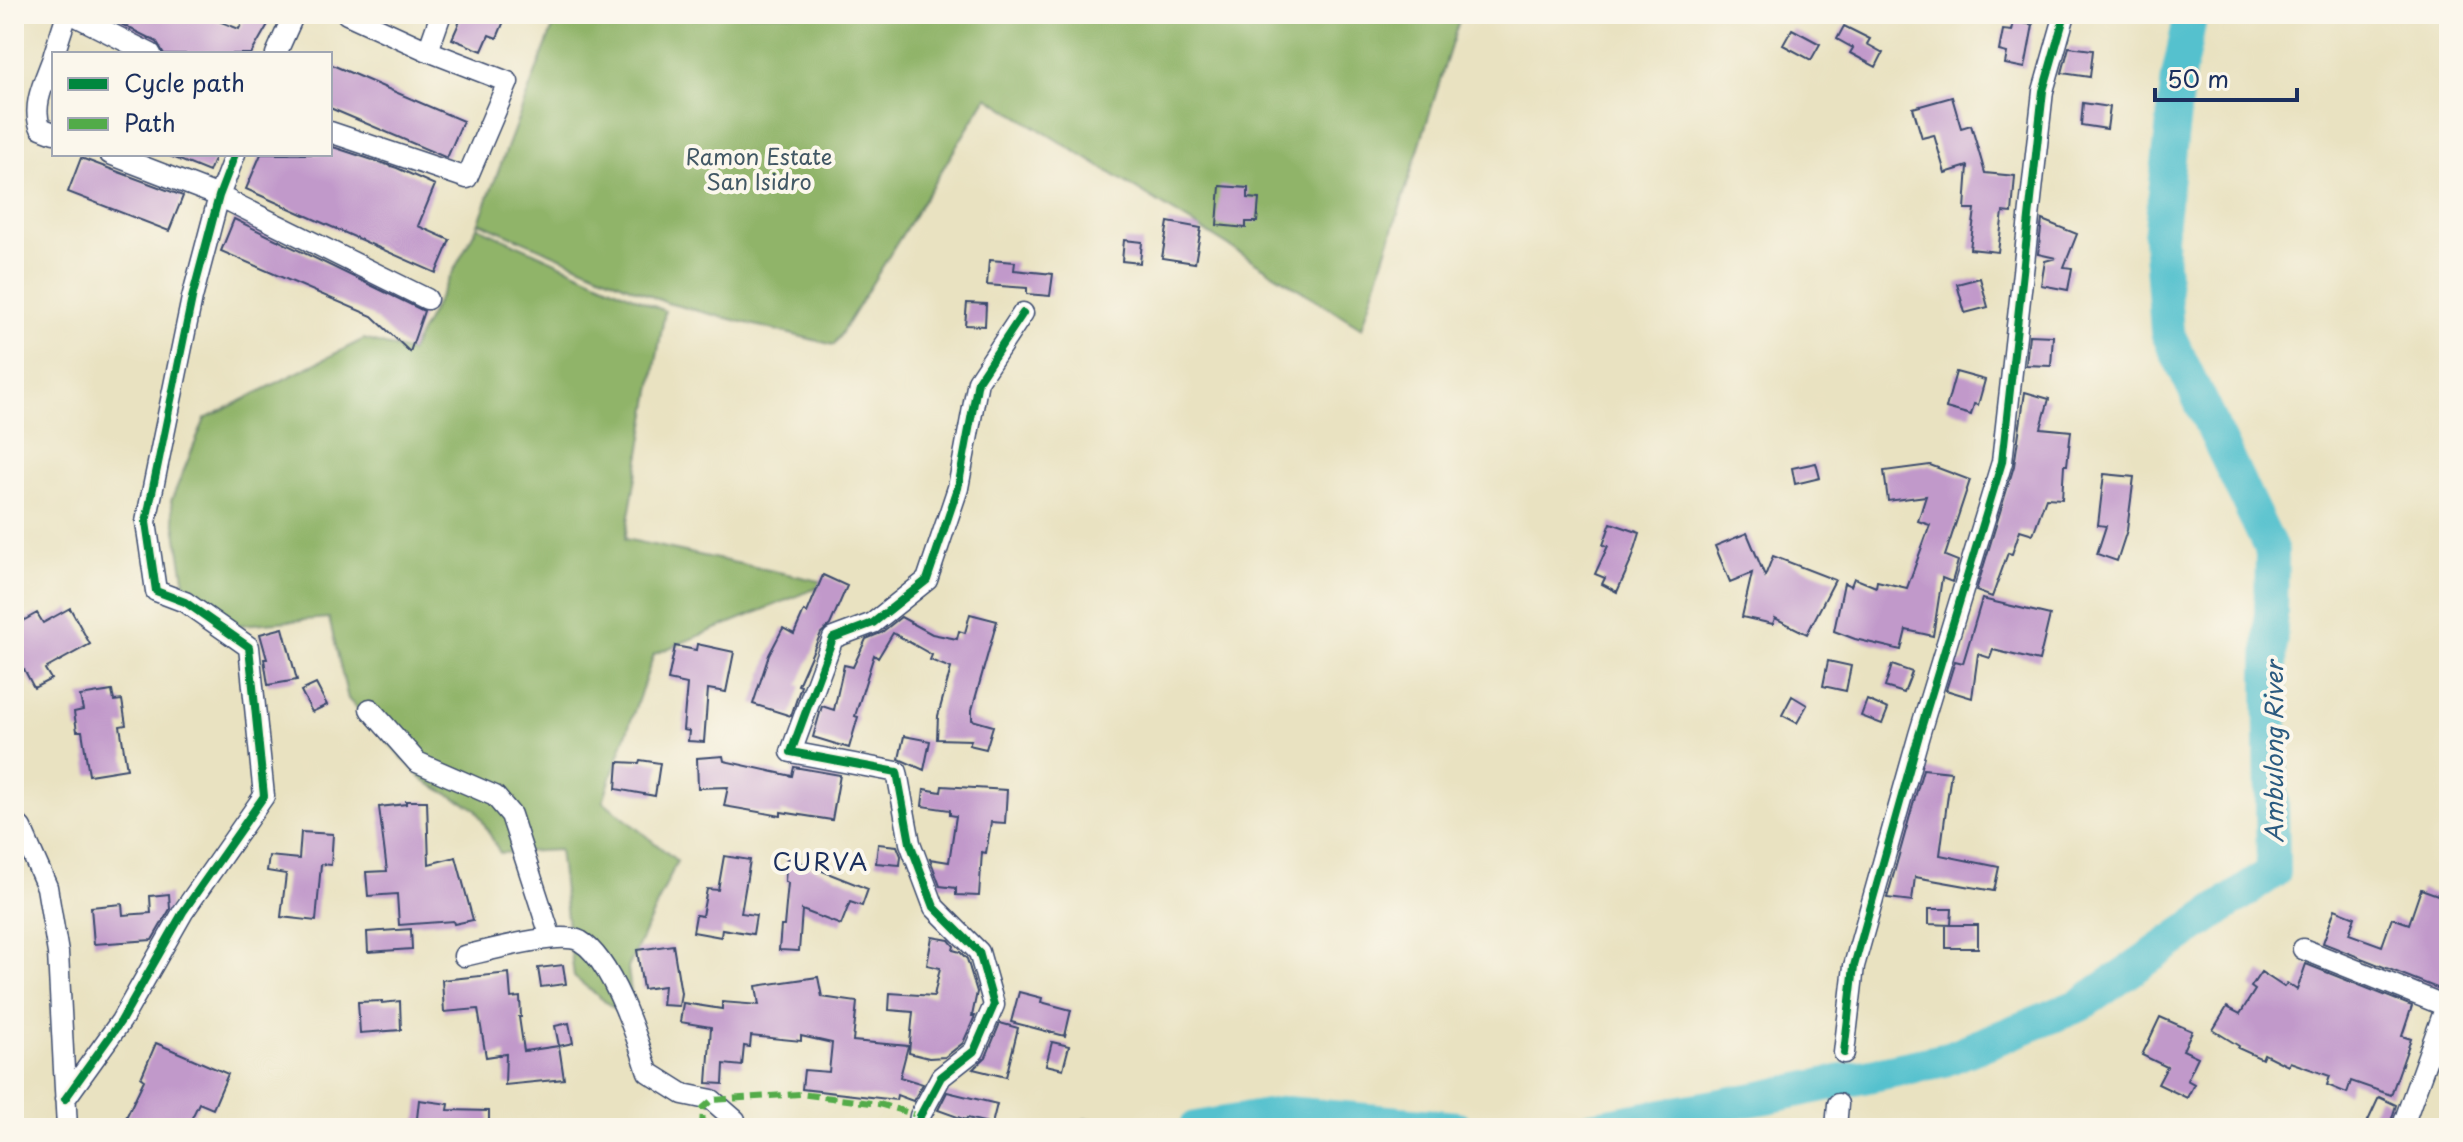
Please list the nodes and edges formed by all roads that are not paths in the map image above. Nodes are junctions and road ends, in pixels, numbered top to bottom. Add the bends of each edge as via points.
1 (70, 14) edge
2 (294, 14) edge
3 (347, 14) edge
4 (441, 14) edge
5 (2065, 14) edge
6 (428, 51) junction
7 (55, 52) edge
8 (147, 52) edge
9 (277, 52) edge
10 (52, 60) edge
11 (52, 132) edge
12 (332, 133) edge
13 (115, 156) edge
14 (234, 156) edge
15 (219, 196) junction
16 (427, 299) dead end
17 (1023, 313) dead end
18 (370, 709) dead end
19 (14, 821) edge
20 (551, 938) junction
21 (2303, 949) dead end
22 (464, 956) dead end
23 (1844, 1053) dead end
24 (65, 1099) junction
25 (1838, 1104) dead end
26 (67, 1128) edge
27 (734, 1128) edge
28 (918, 1128) edge
29 (1836, 1128) edge
30 (2402, 1128) edge

1 - 7 street
1 - 8 street
2 - 9 street
3 - 6 street
4 - 6 street
5 - 23 street via 2043,91 2002,462 1854,966
6 - 12 street via 508,82 467,178
10 - 11 street via 36,119
13 - 15 street
14 - 15 street
15 - 16 street
15 - 24 street via 192,298 146,522 156,591 185,602 249,647 264,796 183,912 121,1021
17 - 28 street via 978,381 958,488 927,580 873,623 833,638 791,752 897,772 910,843 934,907 979,952 994,1005 974,1051 941,1077
18 - 20 street via 417,762 495,796 511,815
19 - 24 street via 47,887 58,953
20 - 22 street
20 - 27 street via 579,940 598,959 612,980 648,1072 683,1094 712,1100 735,1120
21 - 30 street via 2446,1006
24 - 26 street
25 - 29 street

